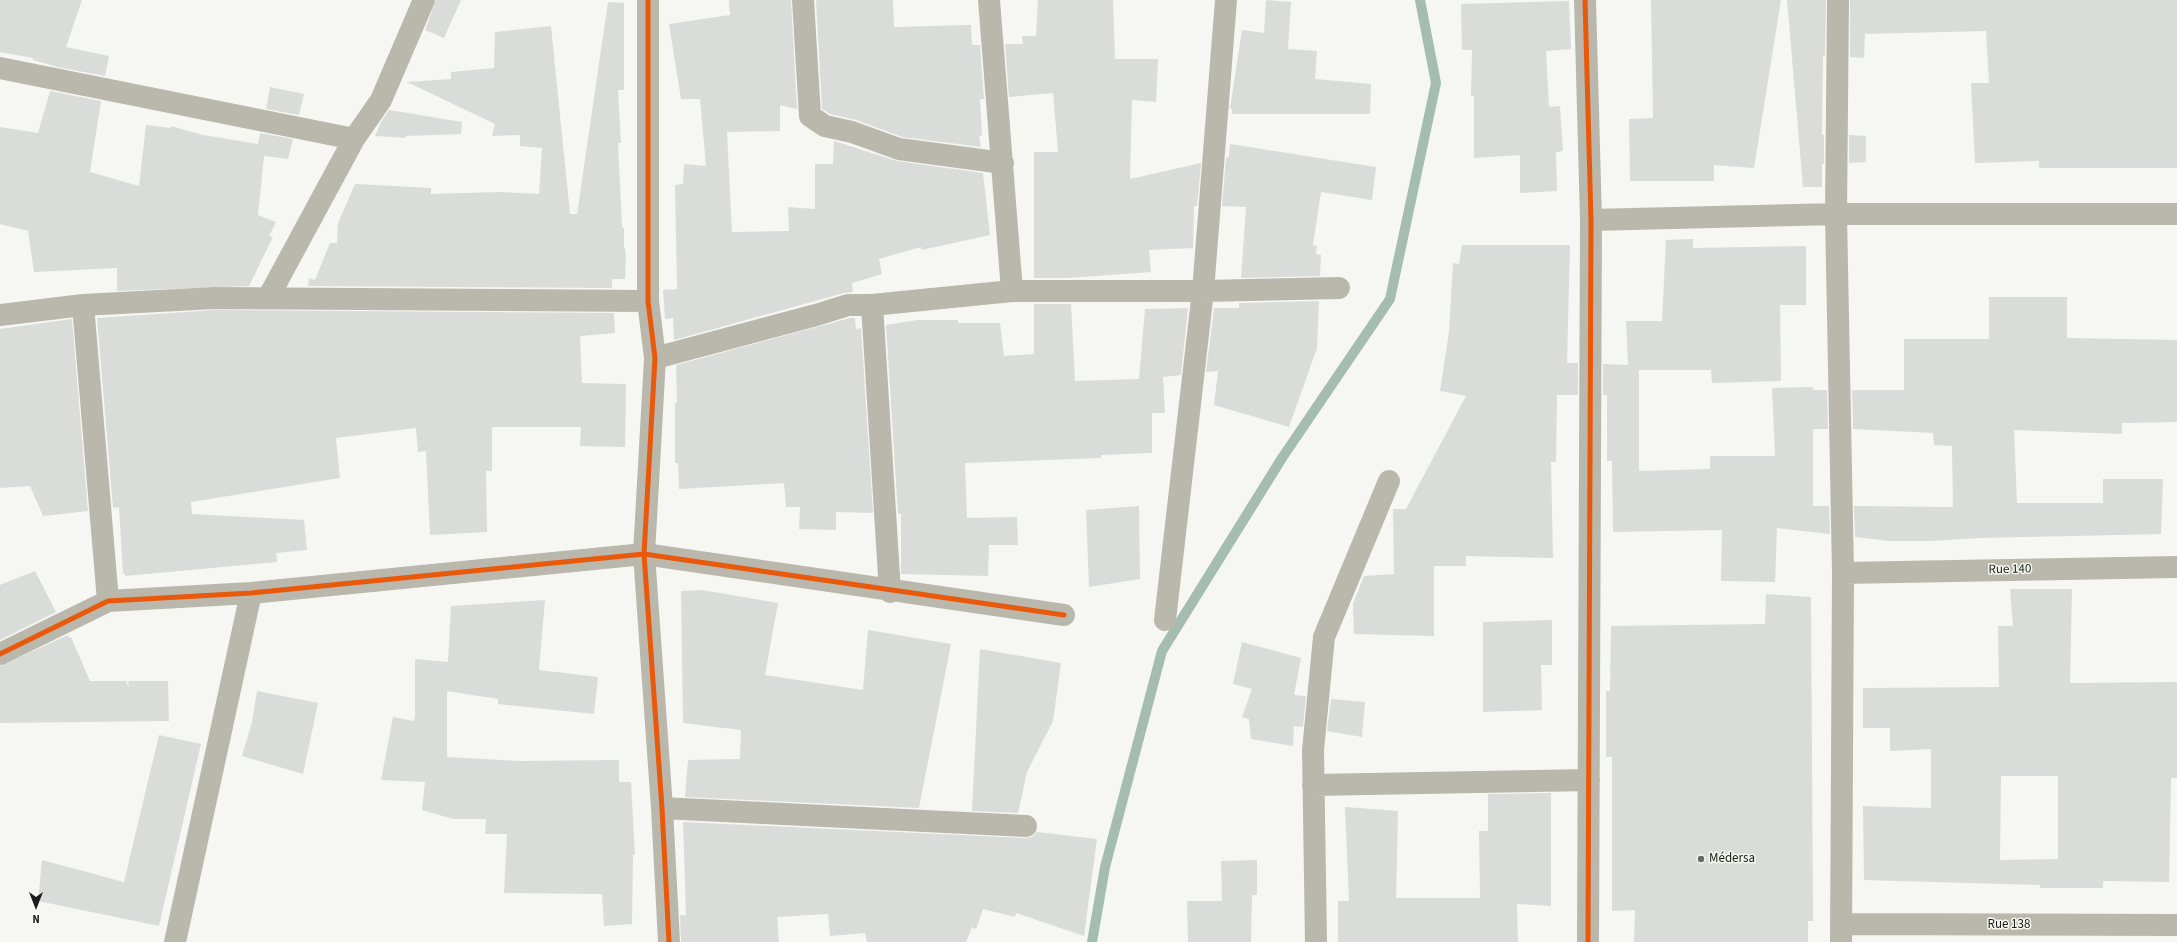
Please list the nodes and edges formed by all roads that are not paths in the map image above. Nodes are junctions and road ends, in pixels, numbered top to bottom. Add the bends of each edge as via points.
1 (424, 0) edge
2 (648, 0) edge
3 (803, 0) edge
4 (989, 0) edge
5 (1226, 0) edge
6 (1585, 0) edge
7 (1838, 0) edge
8 (0, 68) edge
9 (354, 139) junction
10 (1003, 163) junction
11 (1836, 214) junction
12 (2177, 214) edge
13 (1591, 220) junction
14 (1339, 288) dead end
15 (1012, 291) junction
16 (1203, 292) junction
17 (268, 298) junction
18 (648, 301) junction
19 (872, 304) junction
20 (83, 305) junction
21 (0, 315) edge
22 (655, 358) junction
23 (1389, 481) dead end
24 (644, 554) junction
25 (2177, 567) edge
26 (1843, 573) junction
27 (890, 592) junction
28 (251, 593) junction
29 (108, 601) junction
30 (1064, 615) dead end
31 (1165, 620) dead end
32 (0, 654) edge
33 (1589, 780) junction
34 (1313, 785) junction
35 (662, 808) junction
36 (1026, 826) dead end
37 (2177, 925) edge
38 (1841, 933) edge
39 (175, 942) edge
40 (669, 942) edge
41 (1316, 942) edge
42 (1588, 942) edge

1 - 9 street via 381,100
2 - 18 street
3 - 10 street via 810,116 825,126 852,132 900,149
4 - 10 street
5 - 16 street
6 - 13 street
7 - 11 street
8 - 9 street
9 - 17 street
10 - 15 street
11 - 12 street
11 - 13 street
11 - 26 street
13 - 33 street
14 - 16 street
15 - 16 street
15 - 19 street
16 - 31 street
17 - 18 street
17 - 20 street via 215,298
18 - 22 street
19 - 22 street via 848,304
19 - 27 street
20 - 21 street
20 - 29 street
22 - 24 street
23 - 34 street via 1324,637 1313,750
24 - 27 street
24 - 28 street
24 - 35 street
25 - 26 street, Rue 140
26 - 38 street
27 - 30 street
28 - 29 street
28 - 39 street
29 - 32 street
33 - 34 street
33 - 42 street
34 - 41 street
35 - 36 street
35 - 40 street
37 - 38 street, Rue 138

